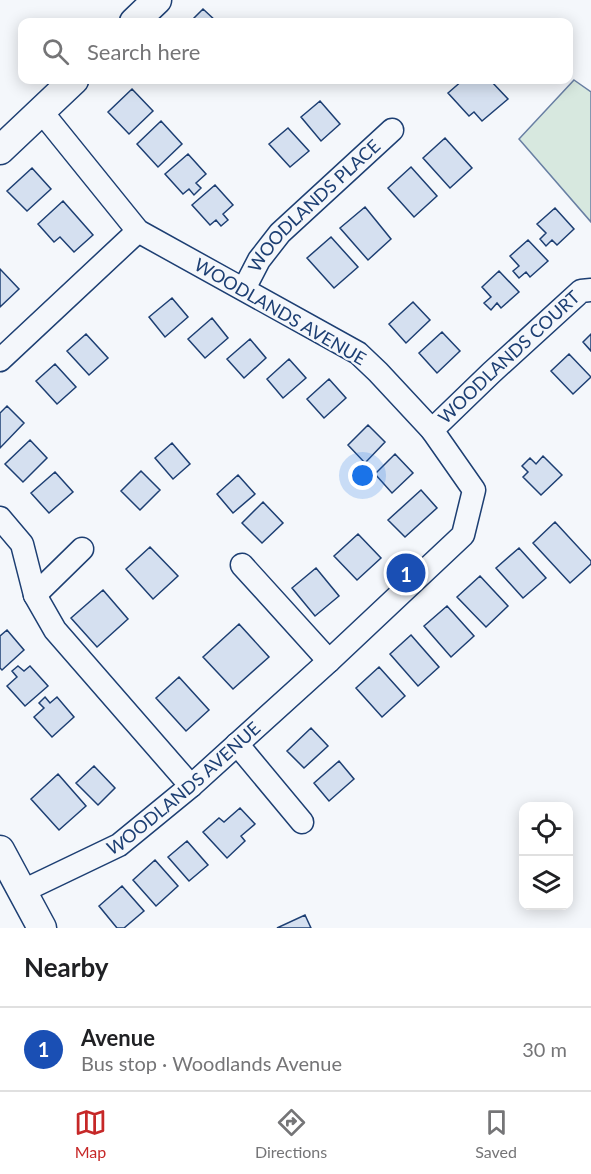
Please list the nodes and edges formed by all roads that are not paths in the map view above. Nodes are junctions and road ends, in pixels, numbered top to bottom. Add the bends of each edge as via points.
1 (157, 0) edge
2 (138, 18) edge
3 (70, 84) edge
4 (40, 111) junction
5 (392, 130) dead end
6 (0, 150) edge
7 (138, 231) junction
8 (244, 289) junction
9 (591, 290) edge
10 (0, 360) edge
11 (432, 430) junction
12 (0, 518) edge
13 (82, 549) dead end
14 (242, 565) dead end
15 (35, 595) junction
16 (329, 661) junction
17 (237, 744) junction
18 (191, 786) junction
19 (302, 822) dead end
20 (0, 850) edge
21 (23, 891) junction
22 (42, 928) edge

1 - 2 street
3 - 4 street
4 - 6 street
4 - 7 street, WOODLANDS AVENUE
5 - 8 street, WOODLANDS PLACE via 280,233 259,260
7 - 8 street, WOODLANDS AVENUE
7 - 10 street
8 - 11 street, WOODLANDS AVENUE via 358,353
9 - 11 street, WOODLANDS COURT via 581,291
11 - 16 street, WOODLANDS AVENUE via 474,490 463,535
12 - 15 street via 22,544
13 - 15 street
14 - 16 street
15 - 18 street via 55,630
16 - 17 street, WOODLANDS AVENUE
17 - 18 street, WOODLANDS AVENUE
17 - 19 street
18 - 21 street, WOODLANDS AVENUE via 119,845
20 - 21 street
21 - 22 street

